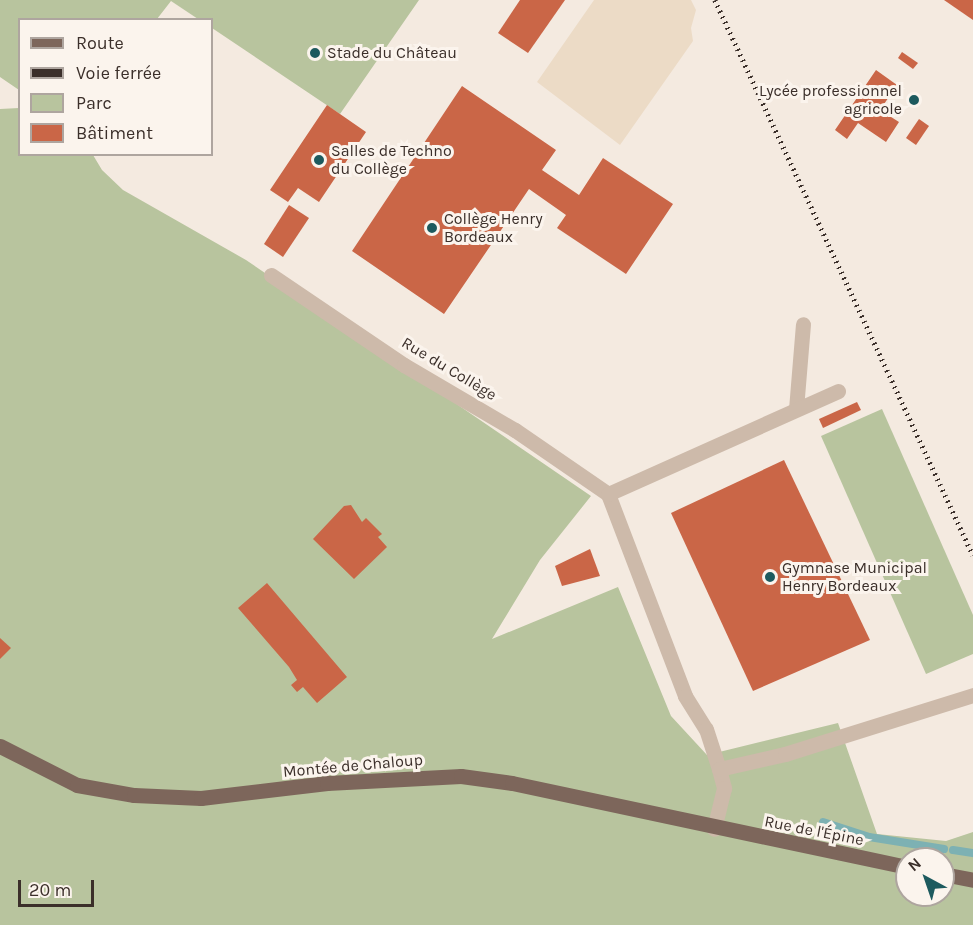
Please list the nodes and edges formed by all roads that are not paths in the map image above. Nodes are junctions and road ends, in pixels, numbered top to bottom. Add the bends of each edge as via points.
1 (271, 275) dead end
2 (803, 324) dead end
3 (838, 391) dead end
4 (796, 409) junction
5 (608, 494) junction
6 (973, 695) edge
7 (0, 746) edge
8 (719, 769) junction
9 (714, 829) junction
10 (895, 865) edge
11 (955, 876) edge
12 (973, 880) edge

1 - 5 street, Rue du Collège via 404,365 516,430
2 - 4 street
3 - 4 street
4 - 5 street
5 - 8 street via 685,696 706,729
6 - 8 street via 785,754
7 - 9 main road, Montée de Chaloup via 77,785 134,795 201,798 327,783 461,776 512,783
8 - 9 street via 724,788
9 - 10 main road, Rue de l'Épine
11 - 12 main road

